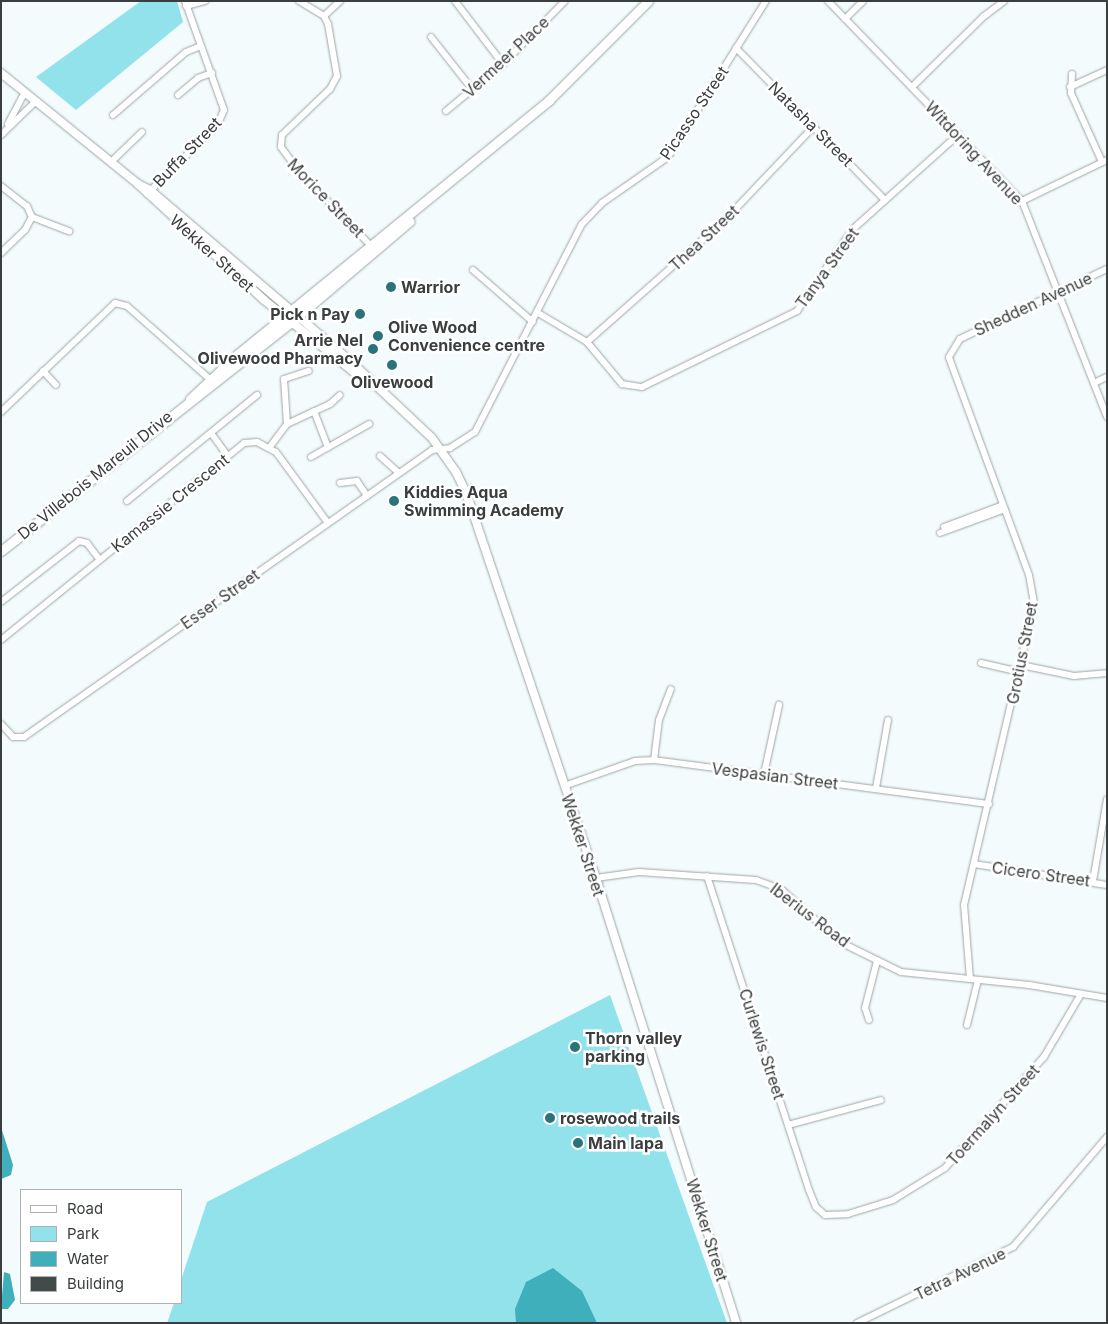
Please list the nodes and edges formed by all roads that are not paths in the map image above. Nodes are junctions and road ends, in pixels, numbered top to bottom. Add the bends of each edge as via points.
1 (205, 1) edge
2 (300, 1) edge
3 (340, 1) edge
4 (455, 1) edge
5 (565, 1) edge
6 (648, 1) edge
7 (766, 1) edge
8 (828, 1) edge
9 (863, 1) edge
10 (1004, 1) edge
11 (186, 4) edge
12 (324, 16) junction
13 (845, 19) junction
14 (431, 37) dead end
15 (201, 46) junction
16 (736, 48) junction
17 (503, 64) junction
18 (1107, 70) edge
19 (1, 72) edge
20 (212, 74) junction
21 (1072, 74) dead end
22 (912, 87) junction
23 (1070, 87) junction
24 (472, 89) junction
25 (25, 92) junction
26 (178, 95) dead end
27 (36, 101) junction
28 (446, 111) dead end
29 (112, 115) dead end
30 (814, 126) junction
31 (142, 132) dead end
32 (2, 134) edge
33 (959, 134) junction
34 (1104, 161) edge
35 (111, 162) junction
36 (1, 186) edge
37 (148, 193) junction
38 (886, 200) junction
39 (1022, 200) junction
40 (32, 217) junction
41 (69, 231) dead end
42 (373, 248) junction
43 (1, 253) edge
44 (1107, 269) edge
45 (473, 270) dead end
46 (1057, 293) junction
47 (538, 313) junction
48 (290, 317) junction
49 (533, 322) junction
50 (960, 339) joint
51 (587, 342) junction
52 (43, 371) junction
53 (309, 371) dead end
54 (1107, 377) edge
55 (212, 380) junction
56 (1094, 383) junction
57 (56, 385) dead end
58 (257, 395) dead end
59 (340, 395) dead end
60 (314, 411) junction
61 (1, 412) edge
62 (1107, 417) edge
63 (287, 424) junction
64 (369, 424) dead end
65 (211, 434) junction
66 (328, 447) junction
67 (269, 448) junction
68 (442, 450) junction
69 (228, 456) junction
70 (380, 456) dead end
71 (311, 457) dead end
72 (399, 473) junction
73 (340, 483) dead end
74 (366, 496) junction
75 (127, 501) dead end
76 (1004, 507) junction
77 (328, 523) junction
78 (942, 530) dead end
79 (1, 551) edge
80 (100, 560) junction
81 (1, 602) edge
82 (1, 640) edge
83 (980, 663) dead end
84 (1020, 668) junction
85 (1107, 673) edge
86 (671, 689) dead end
87 (779, 705) dead end
88 (888, 720) dead end
89 (1, 724) edge
90 (654, 760) junction
91 (764, 774) junction
92 (564, 786) junction
93 (876, 788) junction
94 (1107, 799) edge
95 (989, 804) junction
96 (974, 864) junction
97 (707, 876) junction
98 (596, 878) junction
99 (1093, 881) junction
100 (1107, 885) edge
101 (877, 962) junction
102 (970, 979) junction
103 (978, 980) junction
104 (1081, 994) junction
105 (1107, 998) edge
106 (869, 1020) dead end
107 (967, 1025) dead end
108 (881, 1100) dead end
109 (788, 1125) junction
110 (1107, 1137) edge
111 (820, 1211) joint
112 (736, 1323) edge
113 (857, 1323) edge

1 - 11 street
2 - 12 street
3 - 12 street
4 - 17 street
5 - 17 street, Vermeer Place
6 - 42 main road, De Villebois Mareuil Drive via 549,100
7 - 16 street, Picasso Street
8 - 13 street, Witdoring Avenue
9 - 13 street
10 - 22 street via 983,17
11 - 15 street, Buffa Street
12 - 42 street, Morice Street via 337,76 330,89 282,135 281,147 296,168
13 - 22 street, Witdoring Avenue
14 - 24 street
15 - 20 street, Buffa Street
15 - 29 street via 186,52
16 - 30 street, Natasha Street
16 - 47 street, Picasso Street via 668,157 586,218
17 - 24 street, Vermeer Place
18 - 23 street
19 - 25 street, Wekker Street
20 - 26 street via 200,77
20 - 37 street, Buffa Street via 225,103 220,120
21 - 23 street
22 - 33 street, Witdoring Avenue
23 - 34 street
24 - 28 street, Vermeer Place
25 - 27 street, Wekker Street
25 - 32 street
27 - 32 street
27 - 35 street, Wekker Street
30 - 38 street, Natasha Street
30 - 51 street, Thea Street via 724,221
31 - 35 street
33 - 38 street, Tanya Street
33 - 39 street, Witdoring Avenue
34 - 39 street
35 - 37 street, Wekker Street
36 - 40 street via 27,206
37 - 48 street, Wekker Street
38 - 51 street, Tanya Street via 837,249 797,311 647,384 635,388 622,384
39 - 46 street, Witdoring Avenue
40 - 41 street
40 - 43 street via 25,230
42 - 48 main road, De Villebois Mareuil Drive
44 - 46 street, Shedden Avenue
45 - 49 street
46 - 50 street, Shedden Avenue
46 - 56 street, Witdoring Avenue
47 - 49 street, Picasso Street
47 - 51 street
48 - 55 main road, De Villebois Mareuil Drive
48 - 68 street, Wekker Street via 350,373 383,393
49 - 68 street, Picasso Street via 480,427 466,439
50 - 76 street, Grotius Street via 951,349 951,365
52 - 55 street via 110,305 121,303
52 - 57 street
52 - 61 street
53 - 63 street via 284,379
54 - 56 street
55 - 79 main road, De Villebois Mareuil Drive
56 - 62 street, Witdoring Avenue
58 - 65 street
59 - 60 street
60 - 63 street
60 - 66 street
63 - 67 street
64 - 66 street
65 - 69 street
65 - 75 street
66 - 71 street
67 - 69 street, Kamassie Crescent via 249,442
67 - 77 street via 282,458
68 - 72 street, Esser Street via 432,450
68 - 92 street, Wekker Street via 467,495
69 - 80 street, Kamassie Crescent
70 - 72 street
72 - 74 street, Esser Street
73 - 74 street via 356,481
74 - 77 street, Esser Street
76 - 78 street
76 - 84 street, Grotius Street via 1033,592 1033,613
77 - 89 street, Esser Street via 24,737 12,737
80 - 81 street via 87,543 79,541
80 - 82 street, Kamassie Crescent
83 - 84 street
84 - 85 street via 1074,676
84 - 95 street, Grotius Street
86 - 90 street via 659,720
87 - 91 street
88 - 93 street
90 - 91 street, Vespasian Street
90 - 92 street, Vespasian Street via 635,761
91 - 93 street, Vespasian Street
92 - 98 street, Wekker Street
93 - 95 street, Vespasian Street
94 - 99 street
95 - 96 street, Grotius Street
96 - 99 street, Cicero Street
96 - 102 street, Grotius Street via 964,911
97 - 98 street, Iberius Road via 640,872
97 - 101 street, Iberius Road via 771,883 840,942
97 - 109 street, Curlewis Street
98 - 112 street, Wekker Street
99 - 100 street, Cicero Street
101 - 102 street, Iberius Road via 912,974
101 - 106 street via 864,1008
102 - 103 street, Iberius Road
103 - 104 street, Iberius Road
103 - 107 street
104 - 105 street, Iberius Road
104 - 111 street, Toermalyn Street via 1044,1058 945,1168 893,1200 848,1214 830,1216
108 - 109 street
109 - 111 street, Curlewis Street
110 - 113 street, Tetra Avenue via 1013,1247

